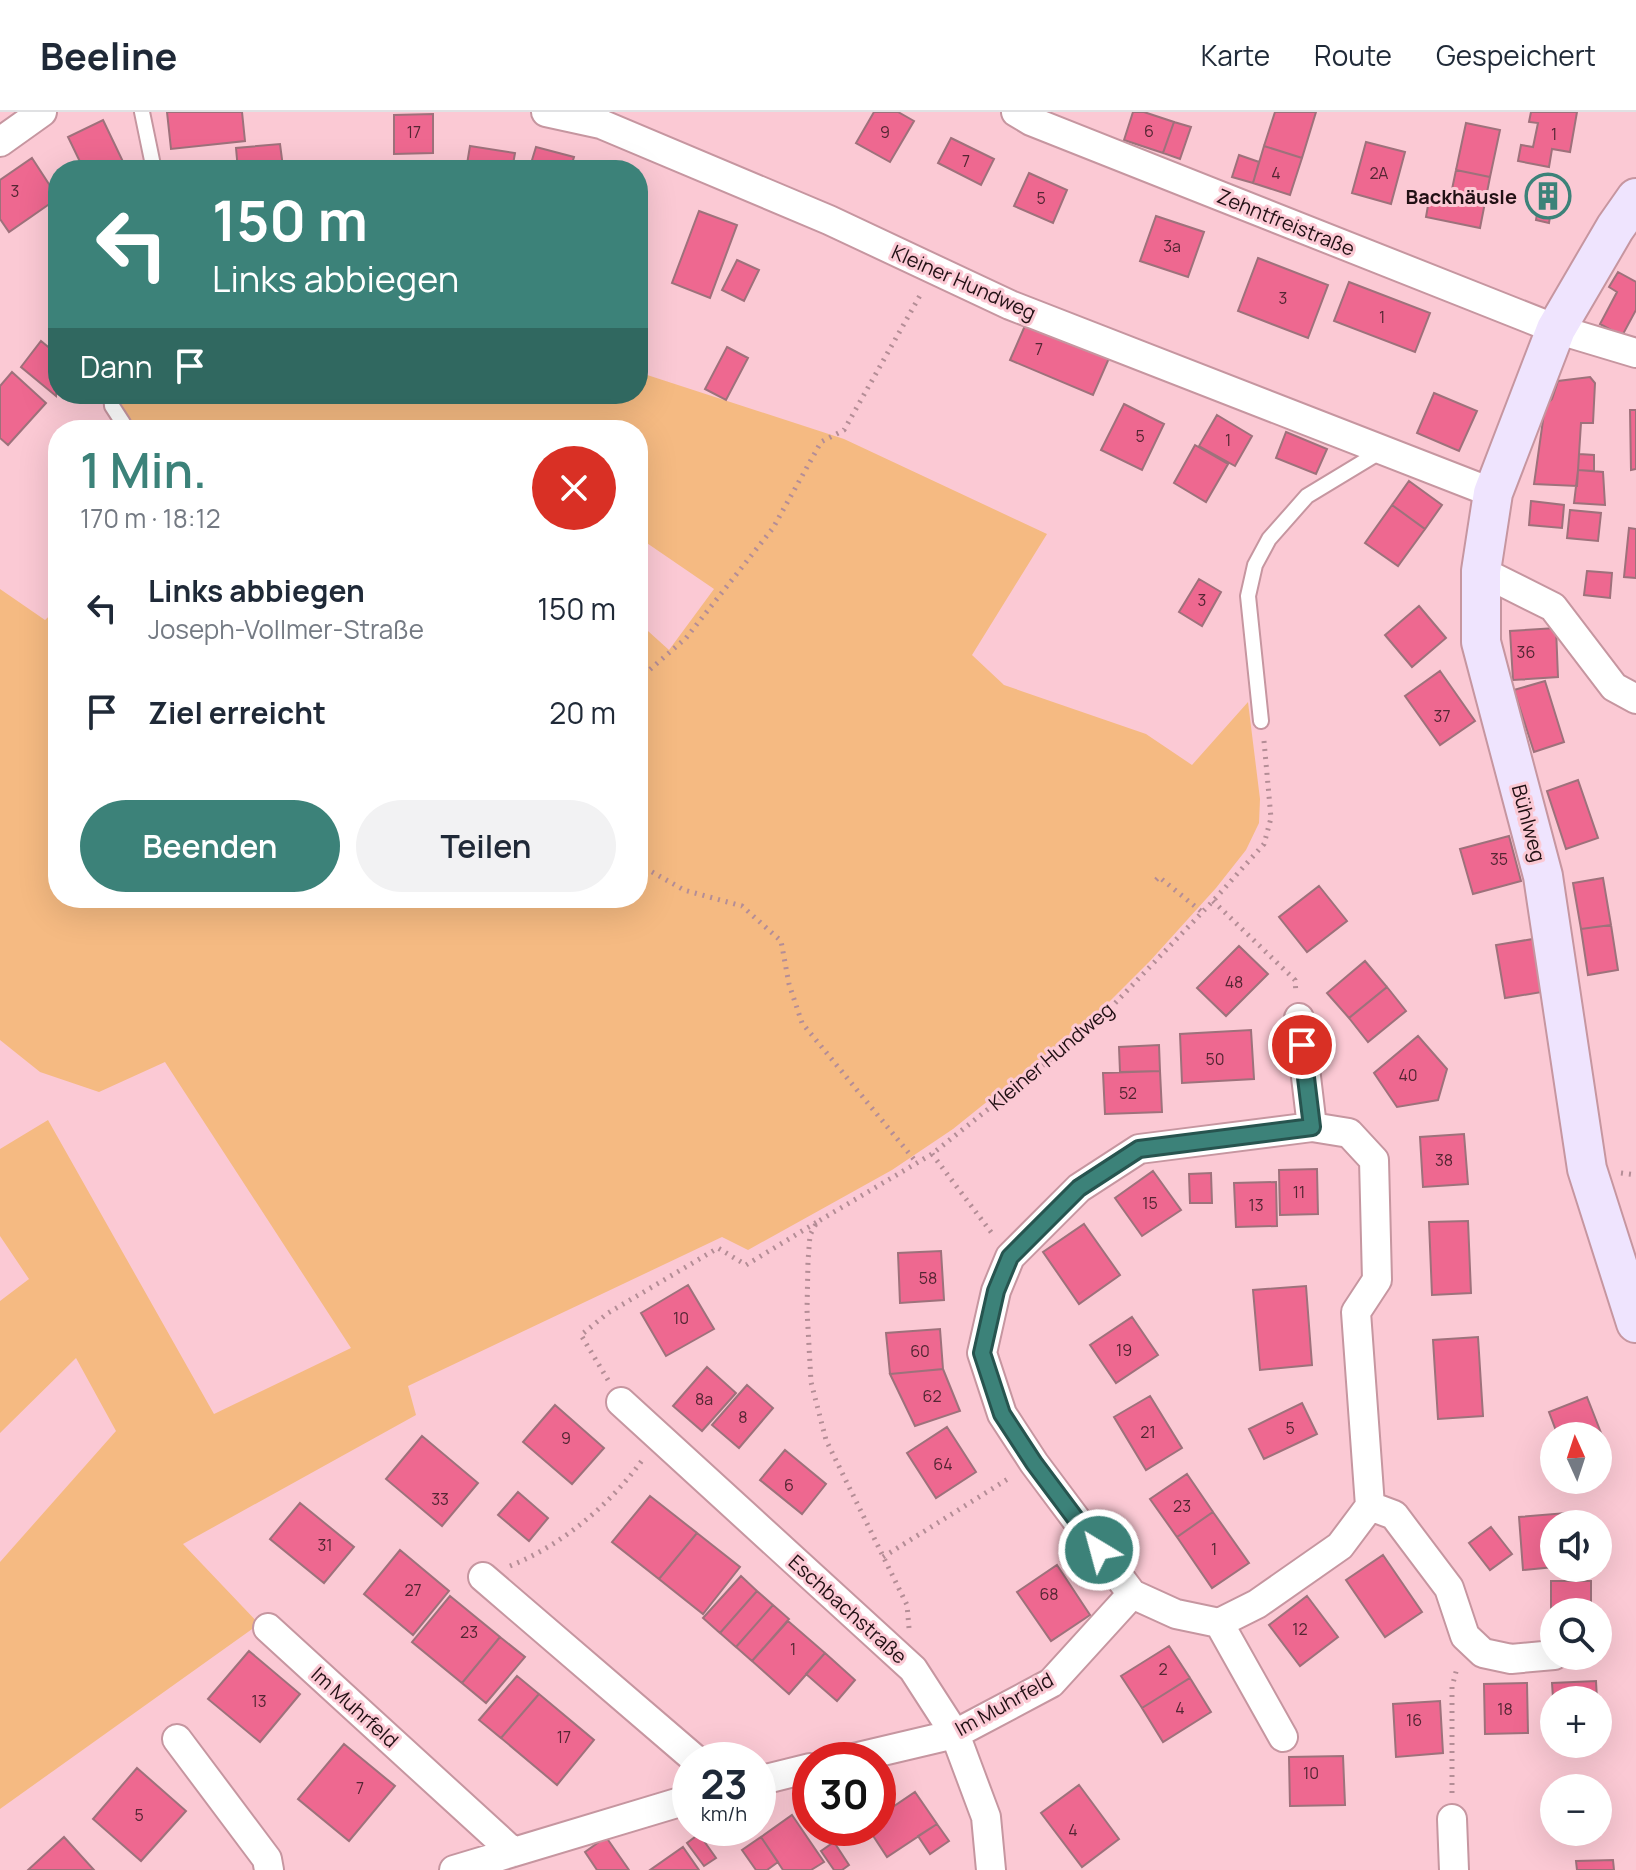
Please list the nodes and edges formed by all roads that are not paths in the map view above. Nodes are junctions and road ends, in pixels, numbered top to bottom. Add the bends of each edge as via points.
1 (42, 112) edge
2 (142, 112) edge
3 (546, 112) edge
4 (1016, 112) edge
5 (0, 142) edge
6 (152, 160) edge
7 (1636, 198) edge
8 (1556, 329) junction
9 (1636, 353) edge
10 (1383, 450) junction
11 (1493, 493) junction
12 (1481, 571) junction
13 (1636, 699) edge
14 (1261, 721) road end
15 (1299, 1018) road end
16 (1312, 1127) junction
17 (1636, 1323) edge
18 (621, 1402) road end
19 (1370, 1506) junction
20 (483, 1577) road end
21 (1132, 1594) junction
22 (1219, 1623) junction
23 (268, 1628) dead end
24 (1540, 1656) edge
25 (955, 1734) junction
26 (1283, 1737) dead end
27 (177, 1739) dead end
28 (675, 1742) edge
29 (896, 1748) edge
30 (672, 1804) edge
31 (1452, 1819) road end
32 (513, 1852) junction
33 (269, 1870) edge
34 (454, 1870) edge
35 (991, 1870) edge
36 (1454, 1870) edge

1 - 5 street
2 - 6 lane
3 - 10 street, Kleiner Hundweg via 601,124 829,220 1010,305
4 - 8 street, Zehntfreistraße
7 - 8 street, Bühlweg
8 - 9 street, Zehntfreistraße
8 - 11 street, Bühlweg
10 - 11 street, Kleiner Hundweg
10 - 14 lane via 1307,496 1269,539 1255,565 1248,596
11 - 12 street, Bühlweg
12 - 13 street via 1553,607 1614,687
12 - 17 street, Bühlweg via 1481,642 1543,876 1587,1169
15 - 16 street
16 - 19 street via 1349,1133 1374,1160 1377,1280 1356,1312
16 - 21 street via 1139,1149 1079,1188 1010,1257 996,1291 982,1353 1002,1414
18 - 25 street, Eschbachstraße via 913,1669
19 - 22 street via 1340,1546 1257,1604
19 - 24 street via 1394,1515 1449,1588 1465,1636 1483,1653 1511,1659
20 - 28 street
21 - 22 street via 1176,1614
21 - 25 street, Im Muhrfeld via 1051,1683
22 - 26 street
23 - 32 street, Im Muhrfeld
25 - 29 street, Im Muhrfeld
25 - 35 street, Eschbachstraße via 986,1817
27 - 33 street via 267,1859
30 - 32 street
31 - 36 street
32 - 34 street

